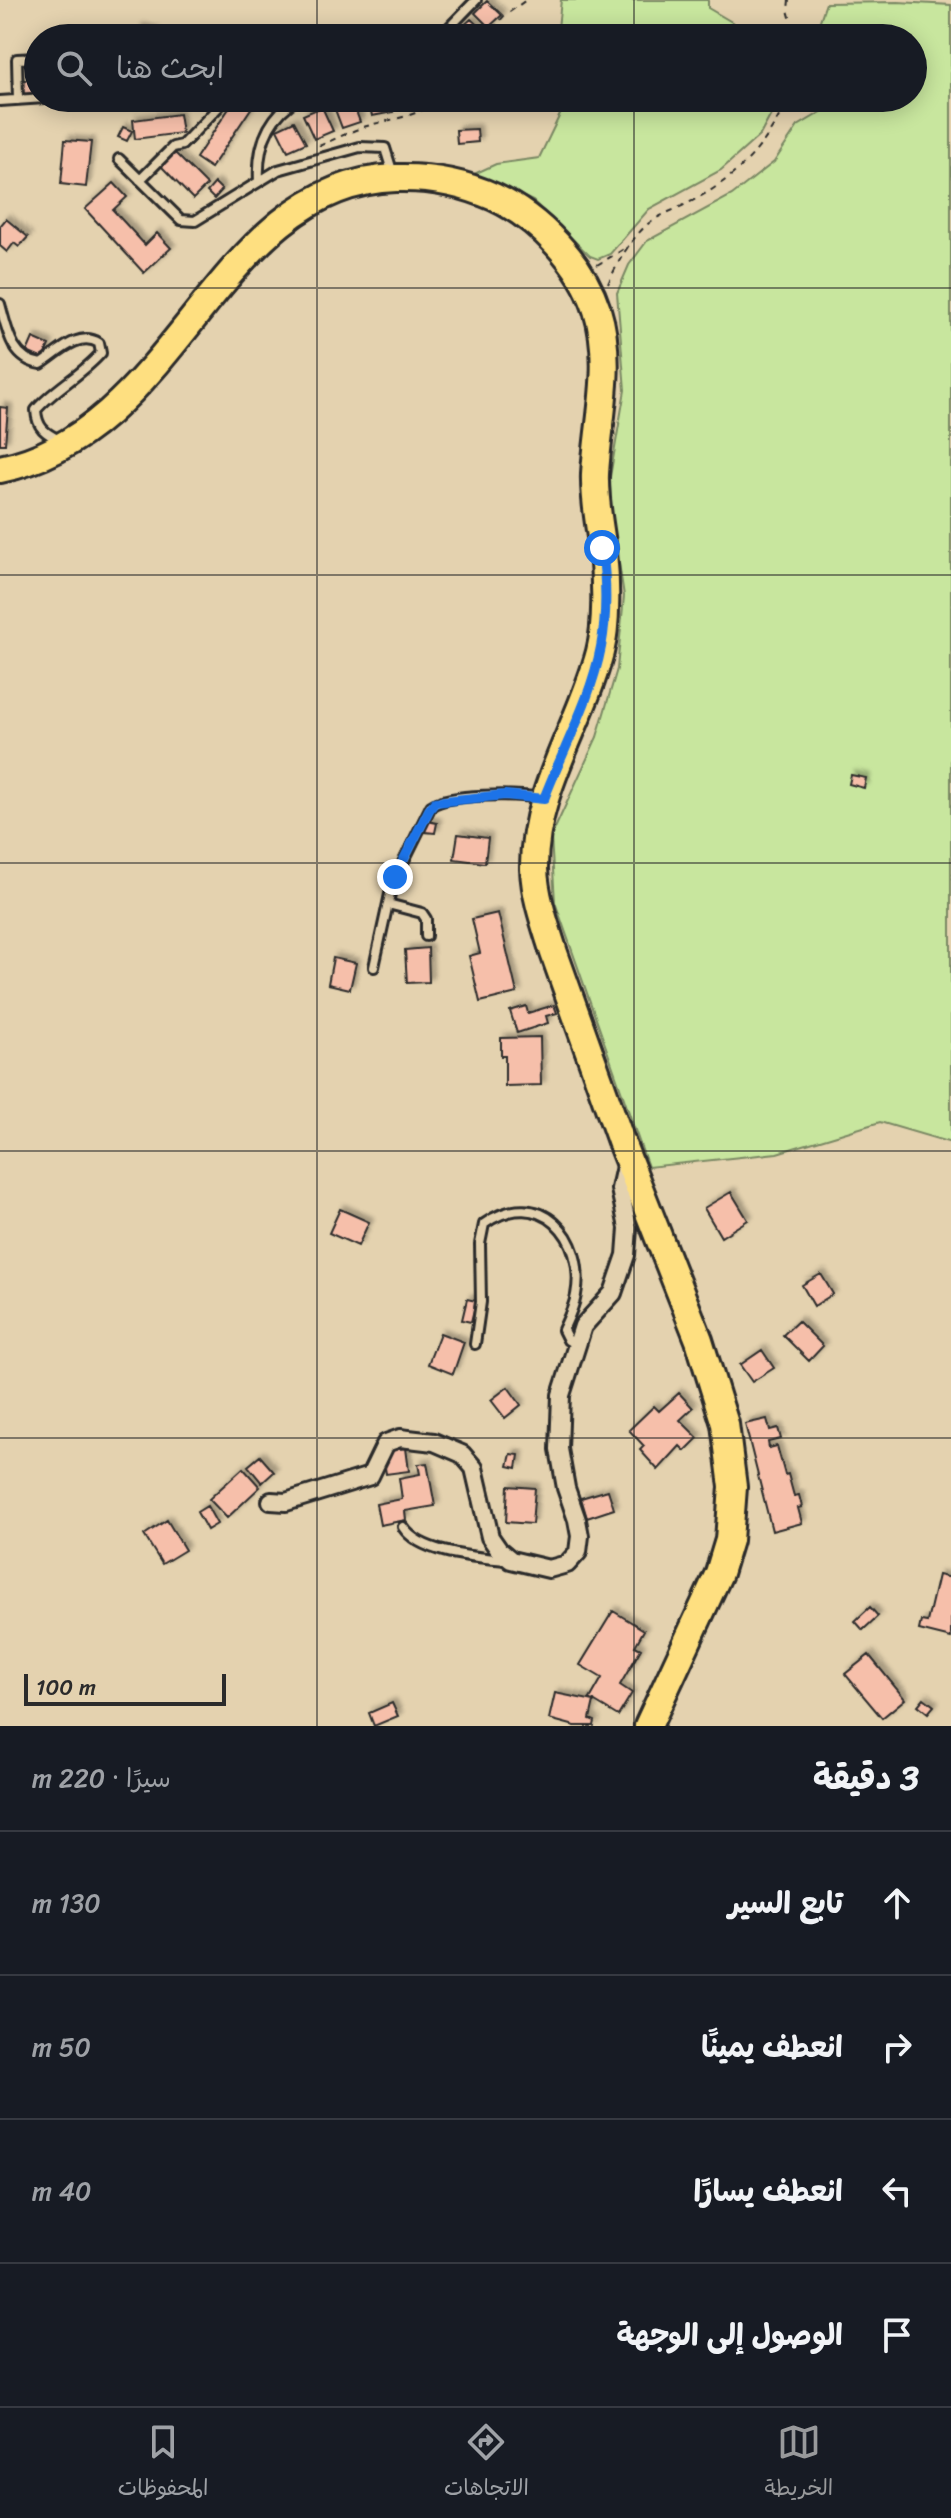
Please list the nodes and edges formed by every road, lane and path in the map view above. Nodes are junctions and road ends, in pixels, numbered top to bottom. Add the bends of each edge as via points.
1 (476, 0) edge
2 (526, 0) edge
3 (789, 0) edge
4 (453, 24) edge
5 (497, 24) edge
6 (792, 24) edge
7 (24, 59) edge
8 (18, 100) junction
9 (24, 100) edge
10 (0, 101) edge
11 (214, 112) edge
12 (280, 112) edge
13 (418, 112) edge
14 (781, 112) edge
15 (314, 149) dead end
16 (119, 159) dead end
17 (395, 178) junction
18 (140, 180) junction
19 (259, 181) junction
20 (630, 245) junction
21 (574, 266) junction
22 (0, 304) edge
23 (597, 309) junction
24 (65, 443) junction
25 (5, 465) edge
26 (544, 799) junction
27 (388, 904) junction
28 (426, 936) dead end
29 (374, 967) dead end
30 (627, 1156) junction
31 (475, 1344) dead end
32 (575, 1344) junction
33 (271, 1501) dead end
34 (403, 1527) dead end
35 (511, 1560) junction
36 (648, 1726) edge

1 - 4 lane
2 - 5 path
3 - 6 path
7 - 8 lane via 17,59
8 - 9 lane
8 - 10 lane
11 - 18 lane
12 - 19 lane via 264,135
13 - 15 path via 365,126
14 - 20 path via 740,169 650,222
16 - 18 lane
17 - 19 lane via 385,148 360,147 286,167
17 - 21 main road via 436,179 500,200 529,218
17 - 24 main road via 345,185 279,223 121,404
18 - 19 lane via 181,220 195,221
20 - 21 path via 593,267
20 - 23 path
21 - 23 main road
22 - 24 lane via 10,339 29,363 41,364 79,339 99,343 101,353 91,364 36,410 37,424
23 - 26 main road via 605,360 595,474 605,573 601,647
24 - 25 main road via 45,455
26 - 27 lane via 505,795 435,802 398,869
26 - 30 main road via 534,870 543,917
27 - 28 lane via 422,913
27 - 29 lane
30 - 32 street via 620,1189 628,1228 626,1255 613,1293 583,1326
30 - 36 main road via 699,1340 725,1424 733,1487 729,1540 719,1573
31 - 32 lane via 484,1224 496,1216 529,1211 549,1216 574,1252 577,1294 563,1330
32 - 35 street via 561,1395 559,1449 580,1536 578,1552 567,1564 549,1569
33 - 35 street via 286,1502 370,1476 386,1443 400,1438 434,1442 462,1454 474,1468 490,1537
34 - 35 lane via 425,1545

